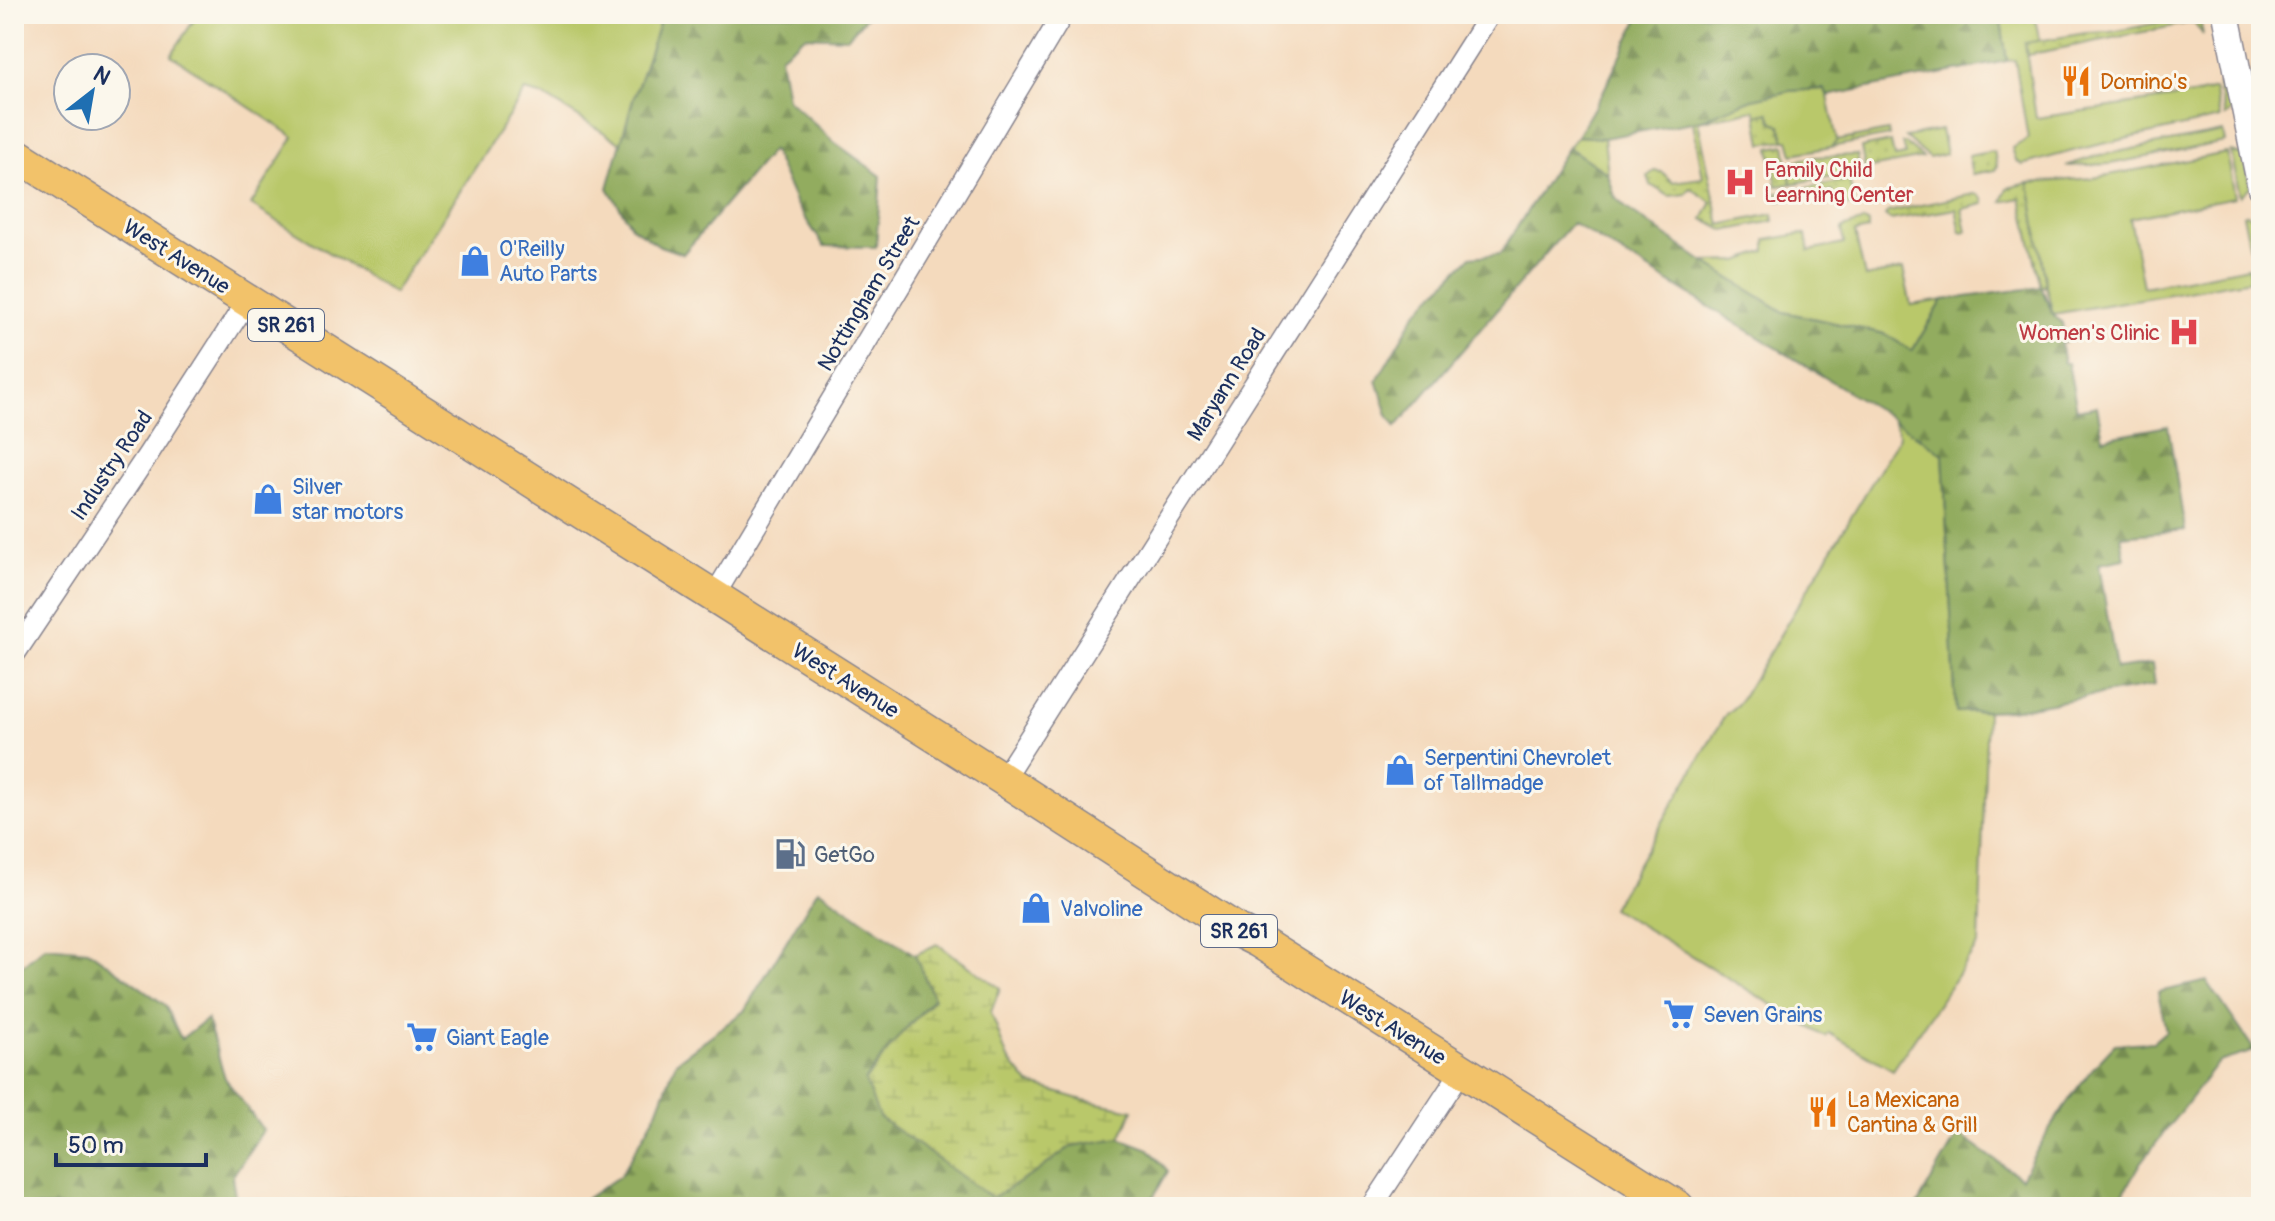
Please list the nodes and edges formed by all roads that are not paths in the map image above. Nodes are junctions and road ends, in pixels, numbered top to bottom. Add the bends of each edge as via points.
1 (1063, 14) edge
2 (1490, 14) edge
3 (2226, 14) edge
4 (14, 153) edge
5 (2261, 188) edge
6 (247, 301) junction
7 (714, 596) junction
8 (14, 655) edge
9 (1003, 779) junction
10 (1462, 1070) junction
11 (1372, 1207) edge
12 (1678, 1207) edge

1 - 7 street, Nottingham Street
2 - 9 street, Maryann Road
3 - 5 street
4 - 6 main road, West Avenue / SR 261
6 - 7 main road, West Avenue / SR 261
6 - 8 street, Industry Road
7 - 9 main road, West Avenue / SR 261
9 - 10 main road, West Avenue / SR 261
10 - 11 street
10 - 12 main road, West Avenue / SR 261

